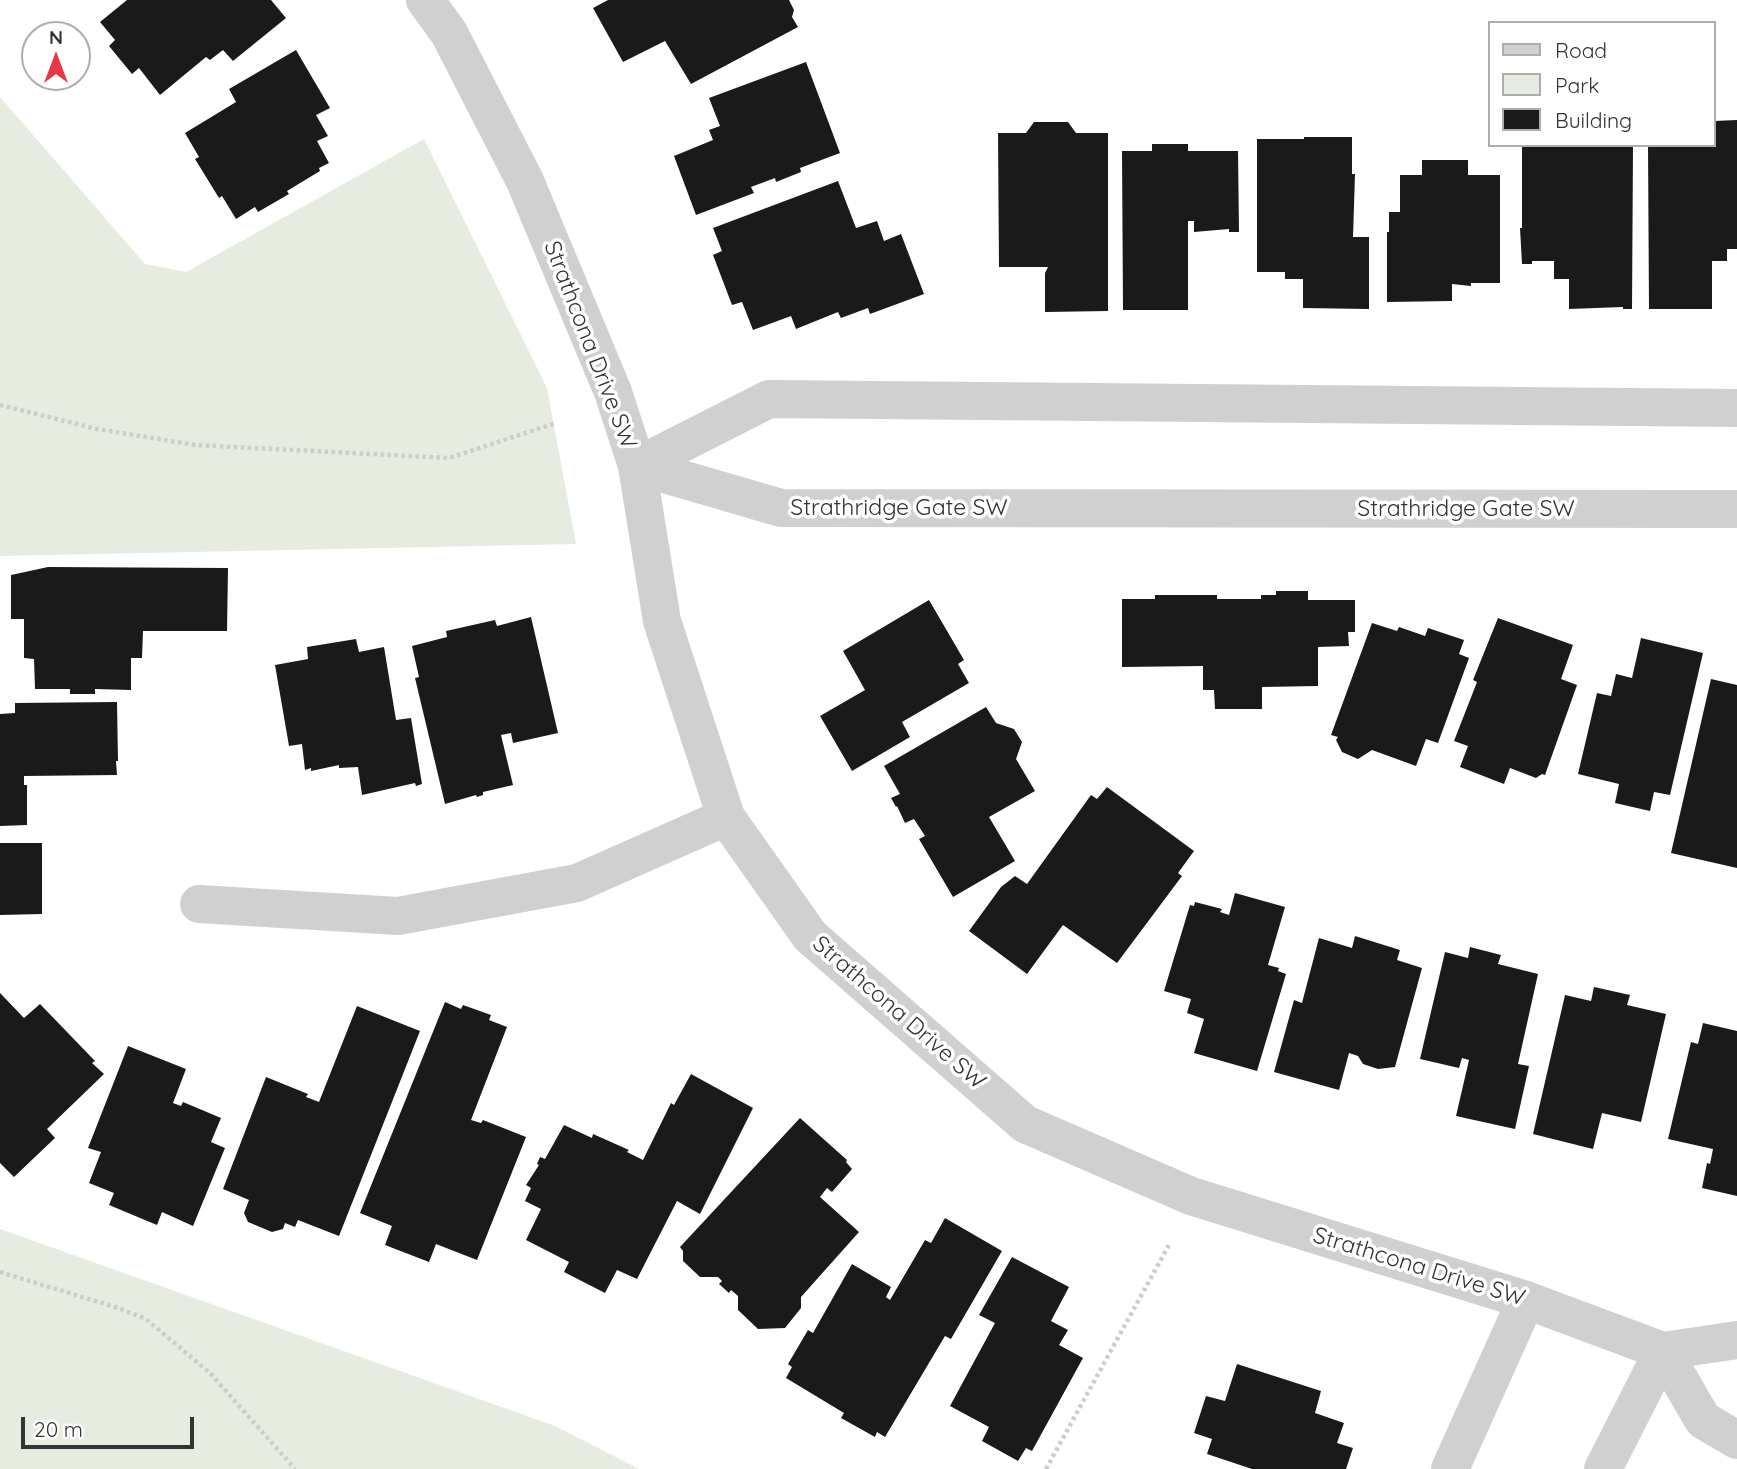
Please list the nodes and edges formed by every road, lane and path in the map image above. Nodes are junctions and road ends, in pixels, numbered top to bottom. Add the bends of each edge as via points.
1 (425, 0) edge
2 (0, 405) edge
3 (1737, 408) edge
4 (556, 423) dead end
5 (636, 466) junction
6 (1737, 509) edge
7 (726, 817) junction
8 (199, 904) dead end
9 (1191, 1196) junction
10 (0, 1272) edge
11 (1525, 1300) junction
12 (1737, 1340) edge
13 (1663, 1351) junction
14 (1737, 1440) edge
15 (295, 1469) edge
16 (1046, 1469) edge
17 (1450, 1469) edge
18 (1603, 1469) edge

1 - 5 street, Strathcona Drive SW via 449,33 525,181 613,392
2 - 4 path via 97,429 195,445 449,458
3 - 5 street via 769,399
5 - 6 street, Strathridge Gate SW via 781,508
5 - 7 street, Strathcona Drive SW via 662,621
7 - 8 street via 577,883 398,916
7 - 9 street, Strathcona Drive SW via 810,936 1025,1124
9 - 11 street, Strathcona Drive SW
9 - 16 path via 1167,1250
10 - 15 path via 146,1319 210,1373
11 - 13 street, Strathcona Drive SW
11 - 17 street
12 - 13 street, Strathcona Drive SW
13 - 14 street via 1703,1420
13 - 18 street

